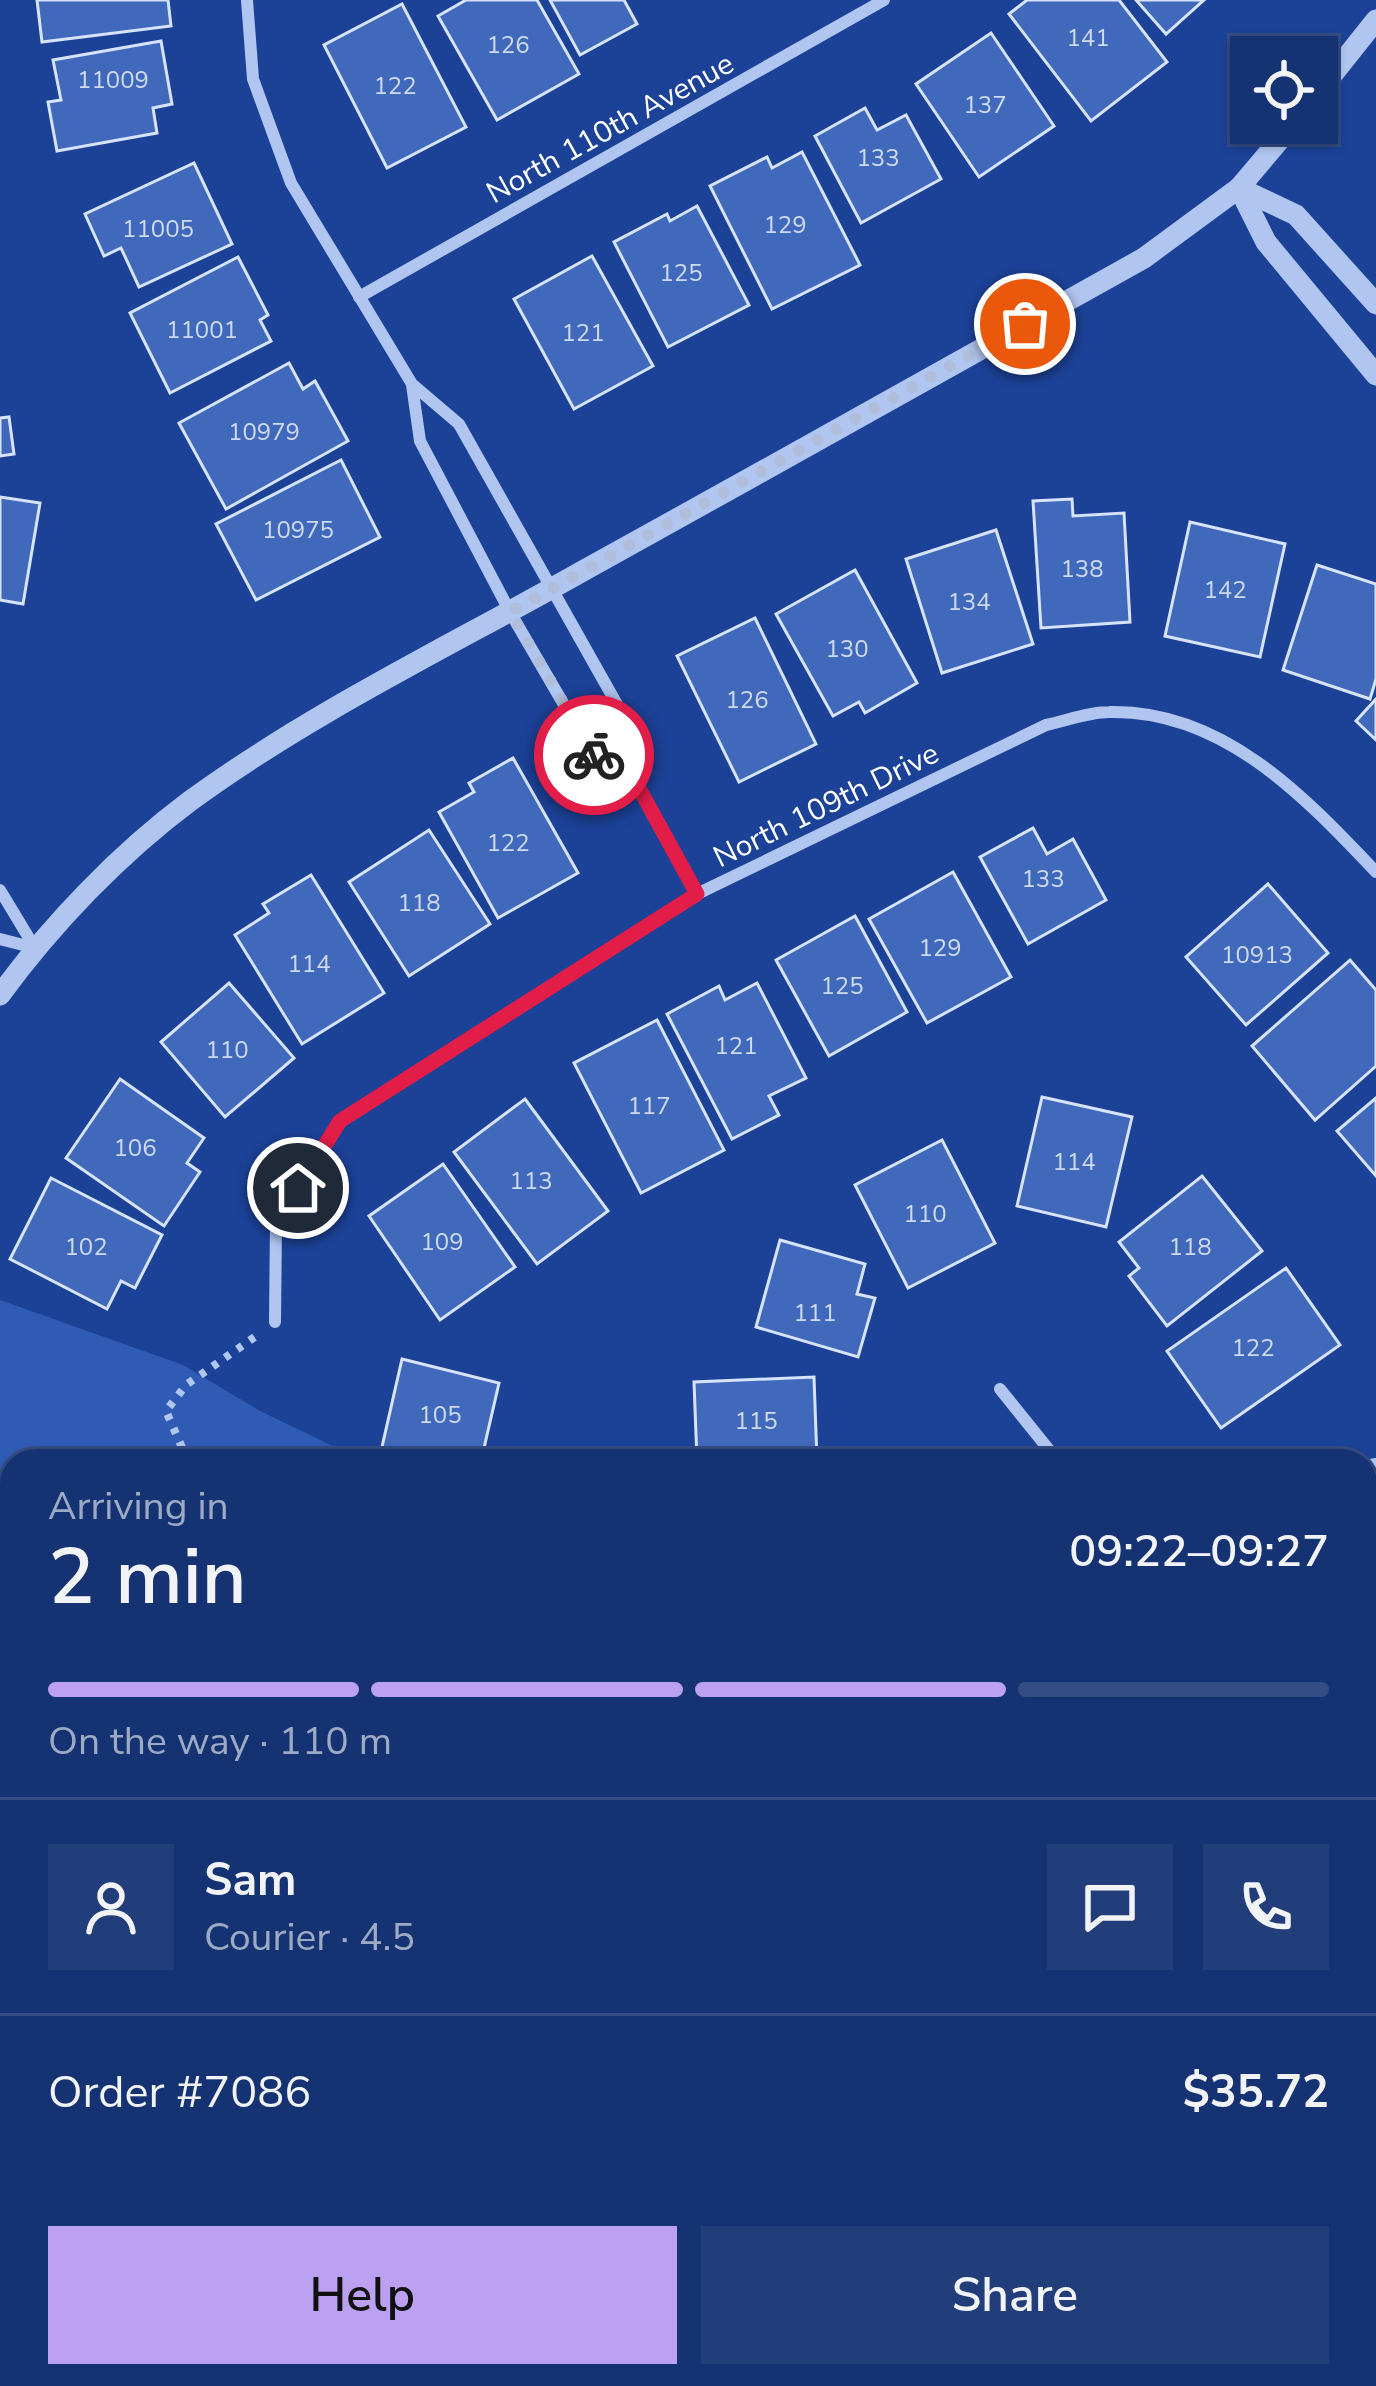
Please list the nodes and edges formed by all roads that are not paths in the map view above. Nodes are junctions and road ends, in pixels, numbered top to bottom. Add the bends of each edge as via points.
1 (247, 0) edge
2 (884, 0) edge
3 (1376, 20) edge
4 (1338, 68) edge
5 (1276, 144) edge
6 (1239, 188) junction
7 (359, 297) junction
8 (1376, 304) edge
9 (1376, 374) edge
10 (412, 384) junction
11 (551, 589) junction
12 (510, 612) junction
13 (640, 790) junction
14 (1376, 872) edge
15 (0, 890) edge
16 (697, 894) junction
17 (0, 939) edge
18 (35, 948) junction
19 (0, 995) edge
20 (275, 1322) road end
21 (1000, 1389) dead end
22 (1048, 1449) edge

1 - 7 street via 253,79 291,183
2 - 7 street, North 110th Avenue
3 - 4 street
5 - 6 street
6 - 8 street via 1296,215
6 - 9 street via 1266,242
6 - 11 street via 1144,258
7 - 10 street
10 - 11 street via 459,424
10 - 12 street via 420,442
11 - 12 street
11 - 13 street via 640,747
12 - 13 street via 602,770
12 - 18 street via 187,803
13 - 16 street
14 - 16 street, North 109th Drive via 1244,750 1177,718 1106,712 1046,725
15 - 18 street
16 - 20 street, North 109th Drive via 340,1121 276,1221
17 - 18 street
18 - 19 street
21 - 22 street

